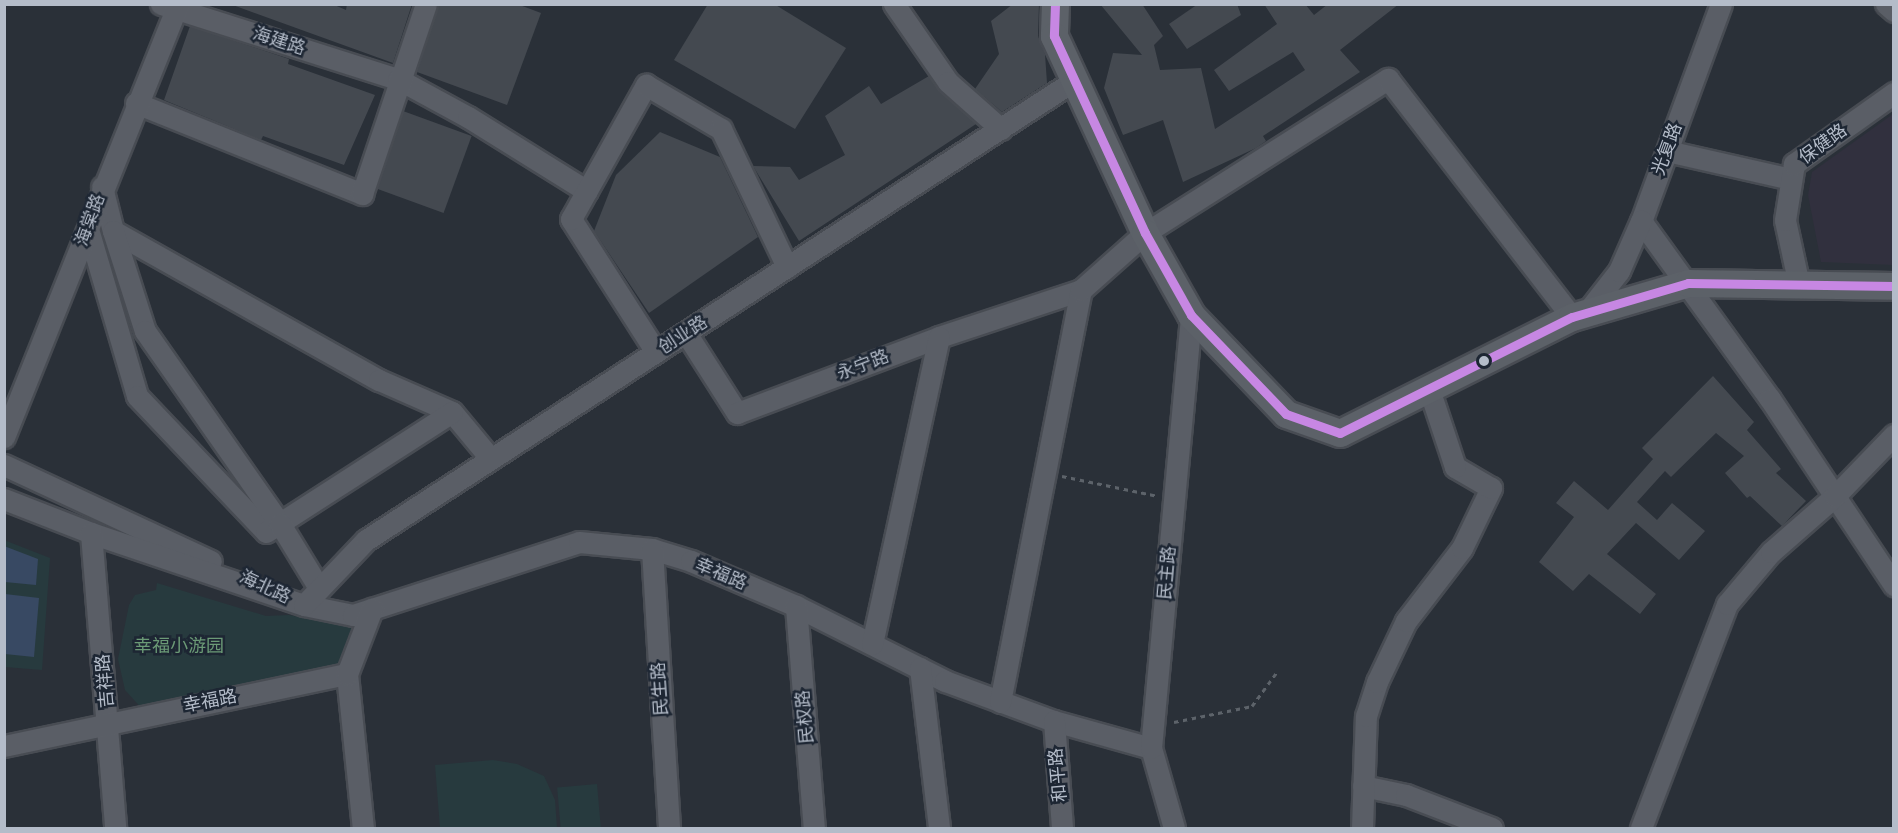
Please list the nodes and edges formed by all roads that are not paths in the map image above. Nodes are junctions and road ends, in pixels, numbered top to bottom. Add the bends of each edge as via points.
1 (426, 4) edge
2 (894, 4) edge
3 (1055, 4) edge
4 (1721, 4) edge
5 (1886, 4) edge
6 (172, 6) edge
7 (1893, 11) edge
8 (398, 79) junction
9 (1075, 80) junction
10 (1893, 93) edge
11 (136, 103) junction
12 (1001, 129) junction
13 (1667, 151) junction
14 (1791, 179) junction
15 (102, 187) junction
16 (587, 190) junction
17 (1641, 221) junction
18 (88, 229) junction
19 (113, 231) junction
20 (1145, 233) junction
21 (787, 267) junction
22 (1688, 283) junction
23 (1799, 285) junction
24 (1893, 286) edge
25 (1081, 290) junction
26 (1191, 315) junction
27 (1580, 315) junction
28 (686, 333) junction
29 (939, 337) junction
30 (656, 352) junction
31 (1429, 389) junction
32 (452, 412) junction
33 (1893, 436) edge
34 (4, 437) edge
35 (492, 459) junction
36 (4, 465) edge
37 (1835, 496) junction
38 (4, 499) edge
39 (280, 524) junction
40 (91, 533) junction
41 (652, 549) junction
42 (1893, 585) edge
43 (319, 588) junction
44 (303, 604) junction
45 (796, 606) junction
46 (362, 612) junction
47 (872, 644) junction
48 (921, 668) junction
49 (347, 674) junction
50 (1000, 702) junction
51 (1054, 721) junction
52 (109, 722) junction
53 (4, 746) edge
54 (1151, 748) junction
55 (1363, 786) junction
56 (115, 828) edge
57 (363, 828) edge
58 (669, 828) edge
59 (814, 828) edge
60 (939, 828) edge
61 (1062, 828) edge
62 (1173, 828) edge
63 (1362, 828) edge
64 (1492, 828) edge
65 (1641, 828) edge

1 - 8 street
2 - 12 street via 948,82
3 - 9 main road via 1054,36
4 - 13 street, 光复路
5 - 7 street
6 - 8 street, 海建路
6 - 11 street, 海棠路
8 - 11 street via 362,194
8 - 16 street, 海建路
9 - 12 street, 创业路
9 - 20 main road
10 - 14 street, 保健路 via 1794,164
11 - 15 street, 海棠路
12 - 21 street, 创业路
13 - 14 street
13 - 17 street, 光复路
14 - 23 street, 保健路 via 1785,220
15 - 18 street, 海棠路
15 - 19 street
16 - 21 street via 646,85 721,129
16 - 30 street via 571,219
17 - 22 street
17 - 27 street, 光复路 via 1619,272
18 - 34 street, 海棠路
18 - 39 street via 137,396 266,532
19 - 32 street via 379,380
19 - 39 street via 145,331
20 - 25 street
20 - 26 main road
20 - 27 street via 1388,80
21 - 28 street, 创业路
22 - 23 main road
22 - 27 main road
22 - 37 street
23 - 24 main road
25 - 29 street, 永宁路
25 - 50 street
26 - 31 main road via 1286,414 1340,433
26 - 54 street, 民主路
27 - 31 main road
28 - 29 street, 永宁路 via 737,413
28 - 30 street, 创业路
29 - 47 street
30 - 35 street, 创业路
31 - 55 street via 1455,467 1491,488 1462,548 1406,621 1377,682 1366,716
32 - 35 street
32 - 39 street
33 - 37 street
35 - 43 street, 创业路 via 366,540
36 - 44 street, 海北路
37 - 42 street
37 - 65 street via 1772,552 1727,604
38 - 40 street, 海北路
39 - 43 street
40 - 44 street, 海北路
40 - 52 street, 吉祥路
41 - 45 street, 幸福路 via 691,561
41 - 46 street, 幸福路 via 579,542
41 - 58 street, 民生路
43 - 44 street, 创业路
44 - 46 street
45 - 47 street, 幸福路
45 - 59 street, 民权路
46 - 49 street
47 - 48 street, 幸福路
48 - 50 street, 幸福路
48 - 60 street
49 - 52 street, 幸福路
49 - 57 street
50 - 51 street, 幸福路
51 - 54 street, 幸福路
51 - 61 street, 和平路
52 - 53 street, 幸福路
52 - 56 street, 吉祥路
54 - 62 street, 民主路
55 - 63 street
55 - 64 street via 1406,795

